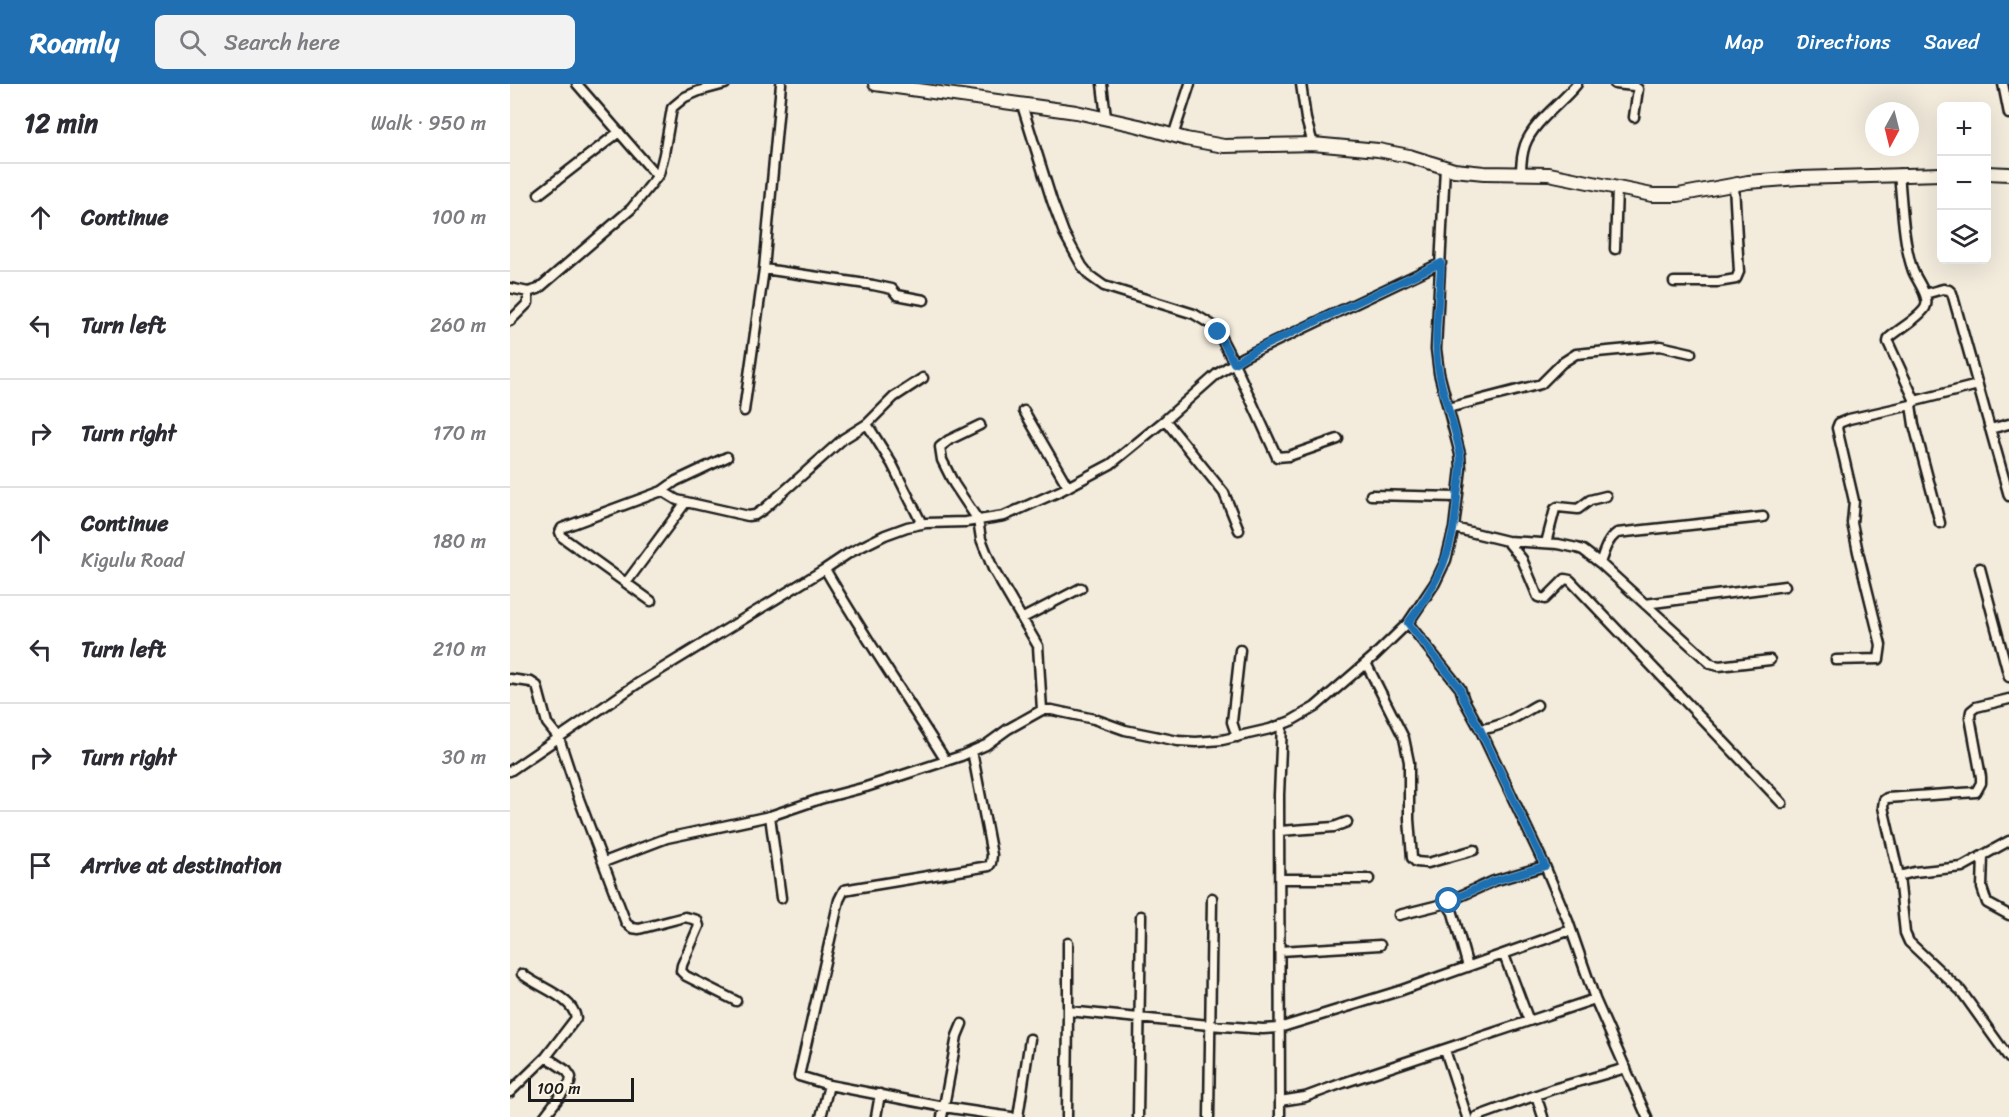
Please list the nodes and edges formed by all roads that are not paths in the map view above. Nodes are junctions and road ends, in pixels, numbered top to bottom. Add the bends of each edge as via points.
1 (577, 84) edge
2 (725, 84) edge
3 (781, 84) edge
4 (875, 84) edge
5 (1102, 84) edge
6 (1190, 84) edge
7 (1301, 84) edge
8 (1577, 84) edge
9 (1615, 84) edge
10 (2003, 84) edge
11 (1022, 105) junction
12 (2009, 114) edge
13 (1106, 117) junction
14 (1634, 117) dead end
15 (619, 132) junction
16 (1173, 136) junction
17 (1313, 144) junction
18 (1445, 167) junction
19 (1521, 173) junction
20 (1991, 173) edge
21 (1899, 174) junction
22 (1937, 174) edge
23 (2009, 174) edge
24 (657, 176) junction
25 (1734, 185) junction
26 (1617, 188) junction
27 (539, 194) dead end
28 (1453, 238) dead end
29 (1442, 240) junction
30 (1616, 249) dead end
31 (1441, 263) junction
32 (764, 269) junction
33 (1674, 282) dead end
34 (510, 288) edge
35 (528, 292) junction
36 (1925, 294) junction
37 (924, 300) dead end
38 (510, 321) edge
39 (1691, 353) dead end
40 (1234, 363) junction
41 (923, 378) dead end
42 (1978, 385) junction
43 (1913, 403) junction
44 (1448, 408) junction
45 (744, 411) dead end
46 (1024, 411) dead end
47 (1165, 420) junction
48 (867, 424) junction
49 (2009, 424) edge
50 (980, 425) dead end
51 (1990, 429) junction
52 (1338, 439) dead end
53 (727, 457) dead end
54 (1068, 487) junction
55 (662, 491) junction
56 (1371, 495) dead end
57 (1606, 496) dead end
58 (2009, 496) edge
59 (1457, 497) junction
60 (686, 502) junction
61 (1763, 517) dead end
62 (978, 520) junction
63 (1940, 523) dead end
64 (922, 524) junction
65 (1454, 528) junction
66 (1239, 530) dead end
67 (1507, 541) junction
68 (1546, 543) junction
69 (1600, 563) junction
70 (1980, 568) dead end
71 (825, 569) junction
72 (626, 583) junction
73 (1785, 585) dead end
74 (1081, 588) dead end
75 (651, 601) dead end
76 (1646, 604) junction
77 (1023, 618) junction
78 (1408, 623) junction
79 (1240, 650) dead end
80 (1770, 660) dead end
81 (1836, 660) dead end
82 (1366, 663) junction
83 (2009, 677) edge
84 (510, 679) edge
85 (2009, 699) edge
86 (1537, 705) dead end
87 (1042, 710) junction
88 (1282, 724) junction
89 (1480, 729) junction
90 (1237, 737) junction
91 (559, 738) junction
92 (972, 751) junction
93 (946, 761) junction
94 (510, 771) edge
95 (1782, 803) dead end
96 (770, 816) junction
97 (1347, 822) dead end
98 (1280, 831) junction
99 (2009, 841) edge
100 (1474, 850) dead end
101 (1983, 855) junction
102 (603, 862) junction
103 (1545, 866) junction
104 (1899, 876) junction
105 (1281, 879) junction
106 (1369, 879) dead end
107 (780, 898) dead end
108 (1212, 898) dead end
109 (1447, 903) junction
110 (1400, 915) dead end
111 (2009, 915) edge
112 (1142, 916) dead end
113 (1571, 930) junction
114 (1068, 943) dead end
115 (1380, 945) dead end
116 (1280, 951) junction
117 (1504, 955) junction
118 (1468, 967) junction
119 (522, 974) dead end
120 (1595, 999) junction
121 (736, 1001) dead end
122 (1068, 1011) junction
123 (1138, 1019) junction
124 (1529, 1021) junction
125 (962, 1024) dead end
126 (1209, 1025) junction
127 (1279, 1028) junction
128 (1030, 1039) dead end
129 (1445, 1050) junction
130 (546, 1057) junction
131 (2009, 1058) edge
132 (1626, 1068) junction
133 (829, 1085) junction
134 (510, 1092) edge
135 (880, 1094) junction
136 (1536, 1095) junction
137 (1280, 1101) junction
138 (944, 1107) junction
139 (544, 1117) edge
140 (821, 1117) edge
141 (876, 1117) edge
142 (942, 1117) edge
143 (1011, 1117) edge
144 (1018, 1117) edge
145 (1067, 1117) edge
146 (1138, 1117) edge
147 (1209, 1117) edge
148 (1280, 1117) edge
149 (1467, 1117) edge
150 (1476, 1117) edge
151 (1543, 1117) edge
152 (1647, 1117) edge

1 - 15 street
2 - 24 street via 685,97 672,108
3 - 32 street
4 - 11 street
5 - 13 street
6 - 16 street
7 - 17 street
8 - 19 street via 1533,132 1524,149
9 - 14 street via 1638,89
10 - 12 street
11 - 13 street
11 - 40 street via 1064,233 1090,276 1107,288 1204,318 1218,332
13 - 16 street
15 - 24 street
15 - 27 street
16 - 17 street via 1224,146
17 - 18 street via 1378,150
18 - 19 street via 1468,172
18 - 29 street
19 - 26 street via 1564,176
20 - 23 street
21 - 22 street
21 - 25 street
21 - 36 street via 1911,264
24 - 35 street via 631,208 538,289
25 - 26 street via 1666,195
25 - 33 street via 1739,272 1736,279
26 - 30 street
28 - 29 street
29 - 31 street
31 - 40 street
31 - 44 street via 1437,361
32 - 37 street via 873,285
32 - 45 street
34 - 35 street
35 - 38 street via 528,303
36 - 42 street via 1943,289 1952,293
36 - 43 street via 1926,308 1888,342
39 - 44 street via 1660,346 1576,354 1541,384
40 - 47 street
40 - 52 street via 1277,457
41 - 48 street via 894,396
42 - 43 street
42 - 51 street
43 - 63 street via 1914,425
43 - 81 street via 1849,419 1837,428 1854,501 1852,523 1881,653 1879,659
44 - 59 street via 1460,454
46 - 54 street
47 - 54 street via 1111,464
47 - 66 street via 1224,494
48 - 60 street via 843,439 755,515
48 - 64 street
49 - 51 street
50 - 62 street via 940,447 954,484
51 - 58 street
53 - 55 street
54 - 62 street via 1004,516
55 - 60 street
55 - 72 street via 560,532
56 - 59 street
57 - 68 street via 1590,500 1578,509 1555,509
59 - 65 street
60 - 72 street
61 - 69 street via 1617,533 1606,546
62 - 64 street
62 - 77 street via 993,569
64 - 71 street via 885,535
65 - 67 street
65 - 78 street via 1435,583
67 - 68 street
67 - 95 street via 1522,559 1538,597 1545,600 1561,581 1570,580
68 - 69 street via 1583,550
69 - 76 street
70 - 83 street
71 - 91 street via 637,684
71 - 93 street
72 - 75 street
73 - 76 street
74 - 77 street
76 - 80 street via 1712,664
77 - 87 street via 1038,646
78 - 82 street
78 - 89 street via 1460,688
79 - 90 street via 1232,722
82 - 88 street via 1315,707
82 - 100 street via 1404,738 1409,762 1412,858 1428,863
84 - 91 street via 537,686 547,723
85 - 104 street via 1971,711 1981,777 1976,792 1884,800
86 - 89 street via 1502,724
87 - 90 street via 1178,741
87 - 92 street
88 - 90 street
88 - 98 street
89 - 103 street
91 - 94 street
91 - 102 street
92 - 93 street
92 - 133 street via 992,855 989,866 844,890 839,900 799,1076
93 - 96 street
96 - 102 street via 667,838
96 - 107 street
97 - 98 street via 1334,827
98 - 105 street
99 - 101 street
101 - 104 street via 1962,867
101 - 111 street via 1982,888 1988,903
102 - 121 street via 626,923 632,928 685,917 697,920 699,926 681,971
103 - 109 street via 1494,881
103 - 113 street
104 - 131 street via 1909,942 1960,991
105 - 106 street
105 - 116 street
108 - 126 street
109 - 110 street
109 - 118 street
112 - 123 street
113 - 117 street
113 - 120 street
114 - 122 street
115 - 116 street
116 - 127 street
117 - 118 street
117 - 124 street
118 - 127 street
119 - 130 street via 575,1010 576,1018
120 - 124 street
120 - 132 street
122 - 123 street
122 - 145 street
123 - 126 street
123 - 146 street
124 - 129 street
125 - 138 street
126 - 127 street
126 - 147 street
127 - 137 street
128 - 144 street
129 - 137 street via 1305,1097
129 - 149 street
130 - 134 street
130 - 139 street via 571,1077
132 - 136 street
132 - 152 street
133 - 135 street
133 - 140 street
135 - 138 street
135 - 141 street
136 - 150 street
136 - 151 street
137 - 148 street
138 - 142 street
138 - 143 street

